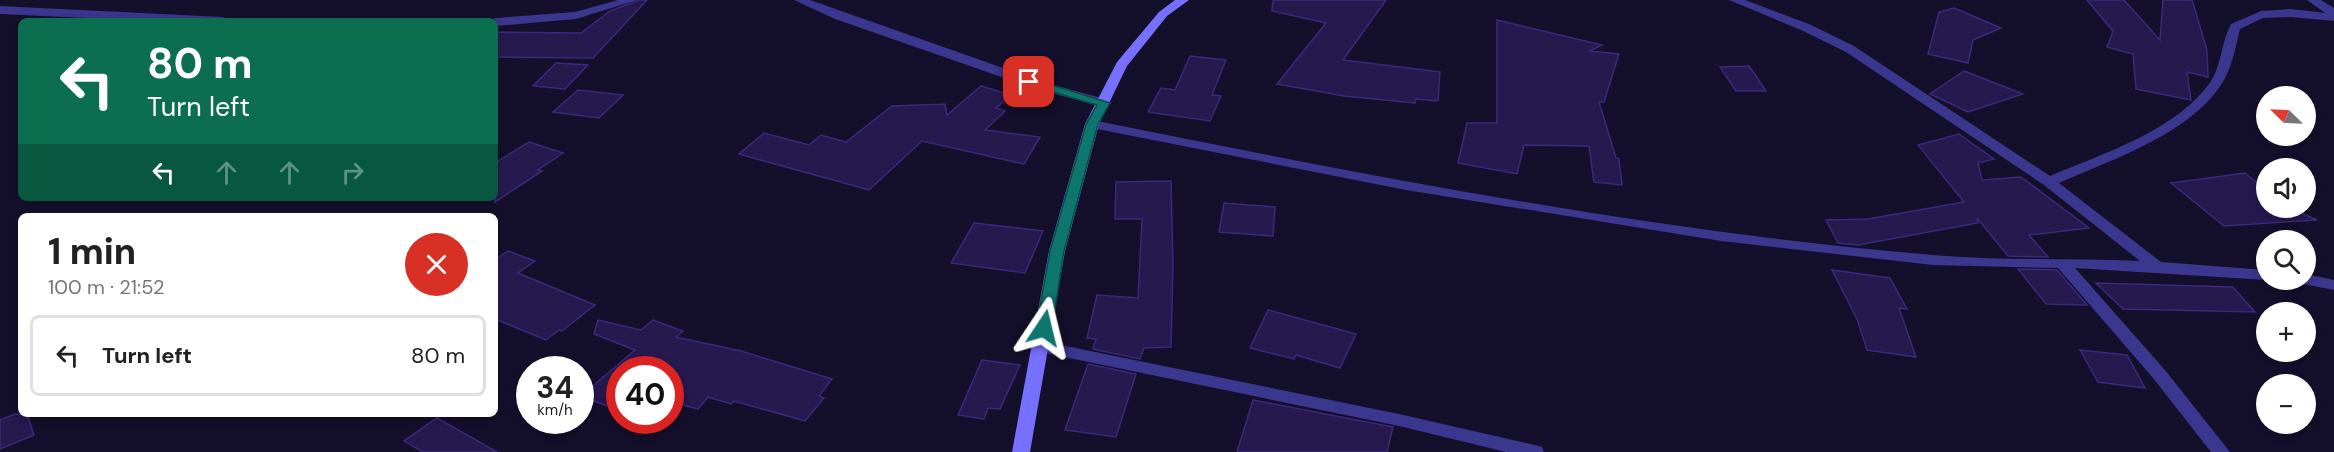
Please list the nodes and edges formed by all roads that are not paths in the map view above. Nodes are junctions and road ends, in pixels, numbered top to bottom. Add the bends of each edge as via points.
1 (631, 0) edge
2 (800, 0) edge
3 (1183, 0) edge
4 (1735, 0) edge
5 (2313, 0) edge
6 (0, 10) edge
7 (2334, 15) edge
8 (162, 18) edge
9 (498, 22) edge
10 (1104, 103) junction
11 (1092, 124) junction
12 (2049, 182) junction
13 (2062, 263) junction
14 (2156, 266) junction
15 (2256, 274) edge
16 (2316, 281) edge
17 (2334, 285) edge
18 (1041, 347) junction
19 (1021, 452) edge
20 (1535, 452) edge
21 (2221, 452) edge

1 - 9 street via 576,15
2 - 10 street via 1041,87
3 - 10 street via 1162,14 1142,37 1121,65
4 - 12 street via 1805,27 1850,50
5 - 7 street
6 - 8 street
7 - 12 street via 2261,15 2235,27 2217,82 2195,108 2150,135
10 - 11 street
11 - 13 street via 1341,174 1648,225 1935,260
11 - 18 street via 1057,251
12 - 14 street
13 - 14 street
13 - 21 street
14 - 15 street
16 - 17 street
18 - 19 street
18 - 20 street via 1399,420

